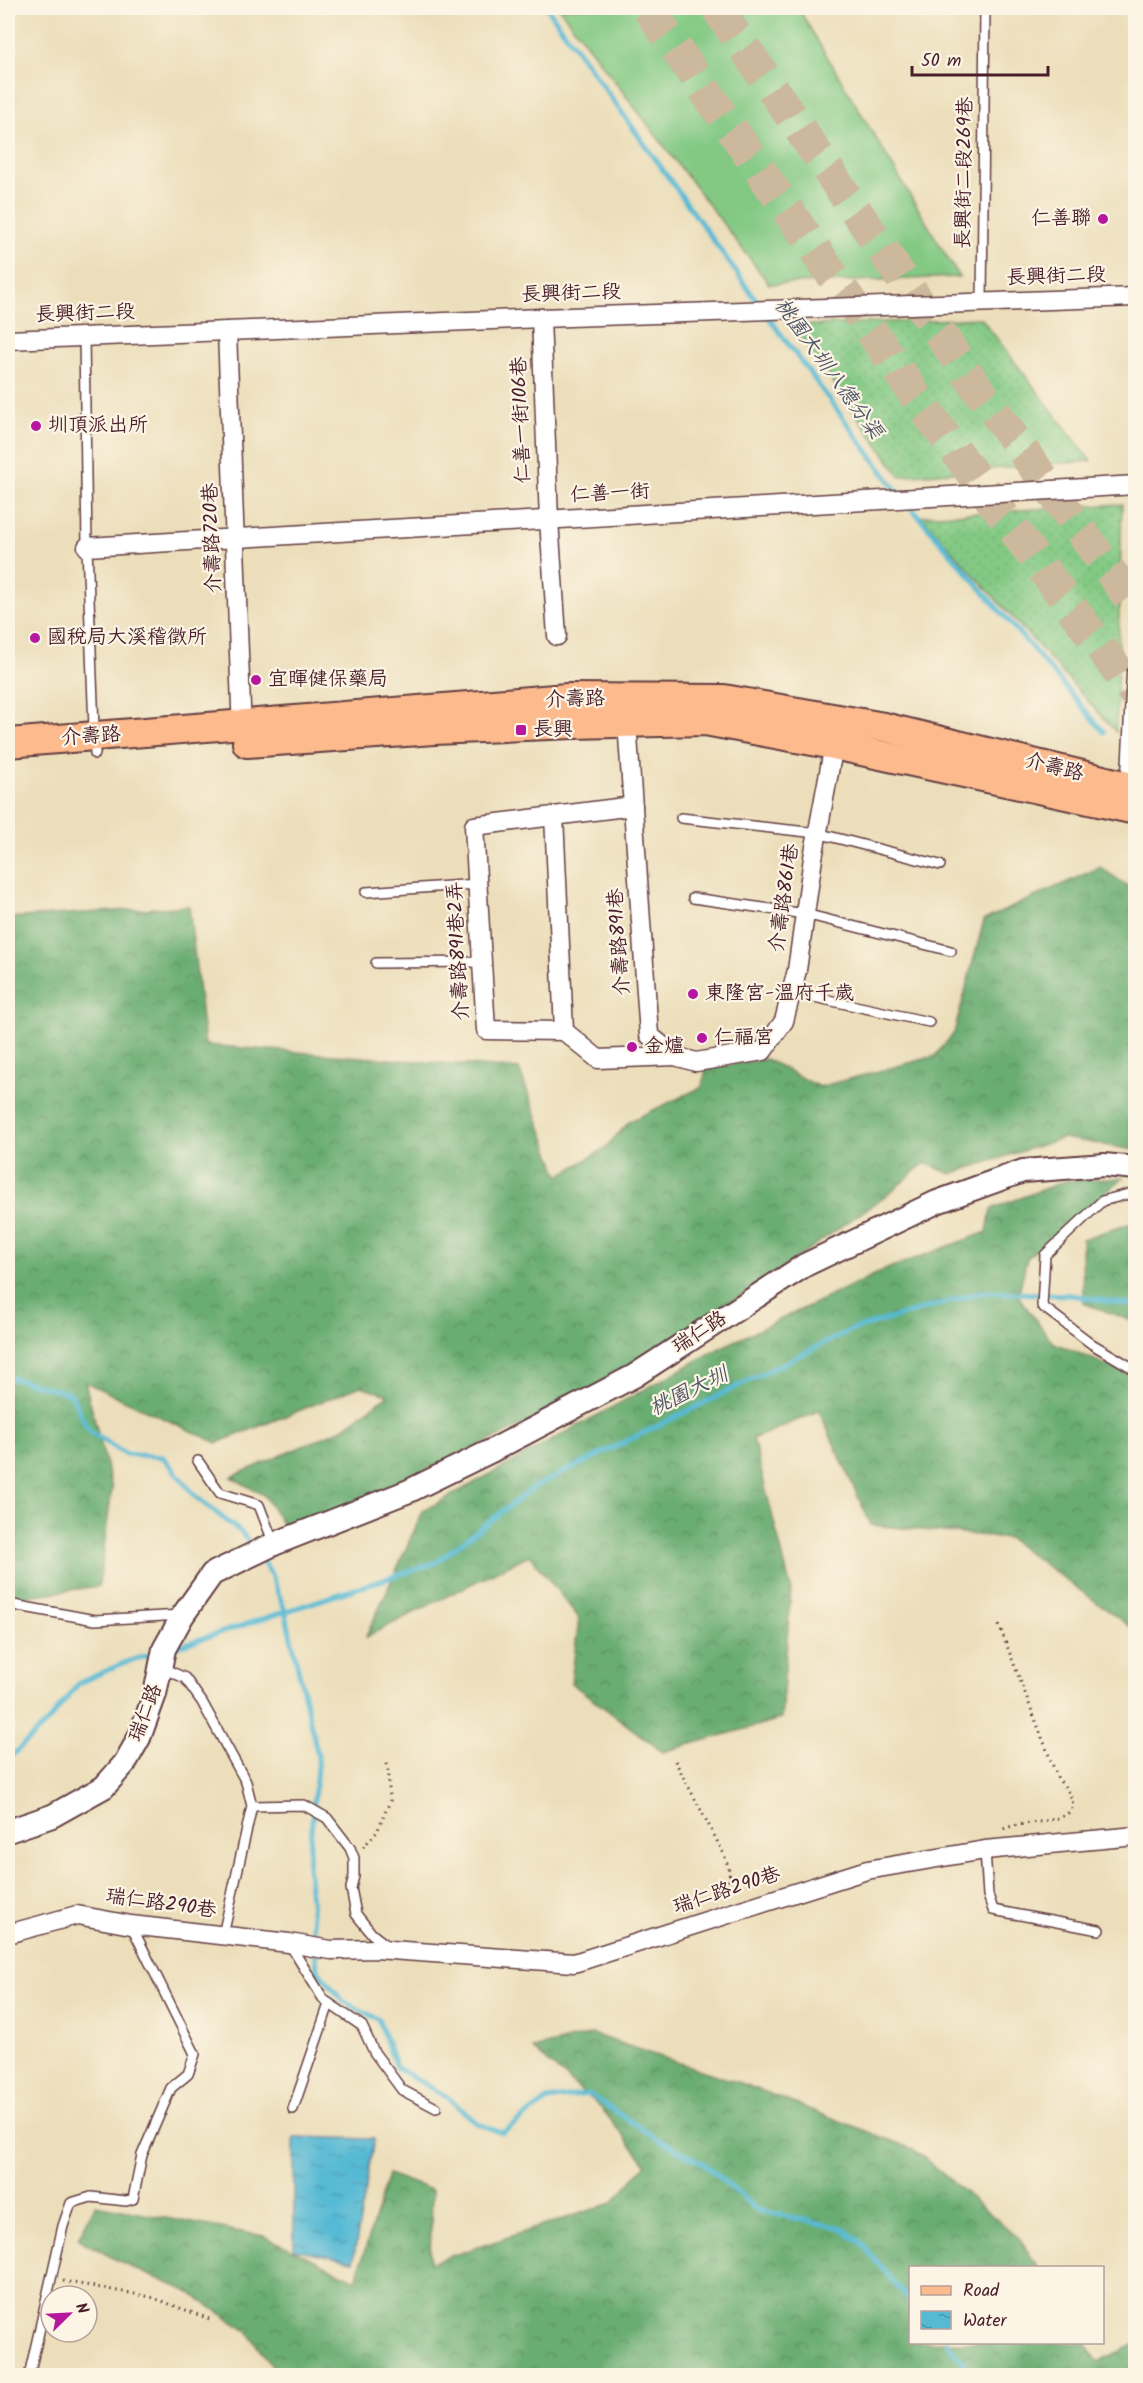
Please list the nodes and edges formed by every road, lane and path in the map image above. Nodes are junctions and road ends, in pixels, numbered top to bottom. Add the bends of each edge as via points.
1 (985, 8) edge
2 (1136, 297) edge
3 (982, 302) junction
4 (541, 318) junction
5 (227, 331) junction
6 (84, 336) junction
7 (8, 340) edge
8 (1136, 484) edge
9 (549, 520) junction
10 (235, 539) junction
11 (87, 547) junction
12 (557, 636) dead end
13 (1136, 674) edge
14 (627, 722) junction
15 (242, 734) junction
16 (8, 743) edge
17 (834, 744) junction
18 (94, 745) junction
19 (8, 761) edge
20 (1132, 798) edge
21 (633, 806) junction
22 (554, 816) junction
23 (681, 818) dead end
24 (817, 833) junction
25 (940, 865) dead end
26 (477, 884) junction
27 (366, 892) dead end
28 (693, 898) dead end
29 (805, 914) junction
30 (951, 951) dead end
31 (482, 962) junction
32 (376, 963) dead end
33 (791, 992) junction
34 (929, 1022) dead end
35 (564, 1031) junction
36 (763, 1051) joint
37 (675, 1056) junction
38 (1136, 1168) edge
39 (1136, 1192) edge
40 (1136, 1370) edge
41 (198, 1461) dead end
42 (274, 1544) junction
43 (8, 1604) edge
44 (183, 1614) junction
45 (999, 1625) dead end
46 (162, 1668) junction
47 (675, 1761) dead end
48 (387, 1762) dead end
49 (252, 1806) junction
50 (8, 1831) edge
51 (1136, 1836) edge
52 (985, 1850) junction
53 (354, 1858) junction
54 (717, 1918) junction
55 (131, 1925) junction
56 (1099, 1930) dead end
57 (8, 1934) edge
58 (223, 1935) junction
59 (289, 1943) junction
60 (393, 1950) junction
61 (329, 2004) junction
62 (436, 2108) dead end
63 (293, 2109) dead end
64 (52, 2279) junction
65 (212, 2320) dead end
66 (29, 2376) edge

1 - 3 lane, 長興街二段269巷
2 - 3 street, 長興街二段
3 - 4 street, 長興街二段
4 - 5 street, 長興街二段
4 - 9 street, 仁善一街106巷
5 - 6 street, 長興街二段
5 - 10 street, 介壽路720巷
6 - 7 street, 長興街二段
6 - 11 lane
8 - 9 street, 仁善一街
9 - 10 street, 仁善一街
9 - 12 street, 仁善一街106巷
10 - 11 street, 仁善一街
10 - 15 street, 介壽路720巷
11 - 18 lane
13 - 20 street
14 - 15 main road, 介壽路
14 - 17 main road, 介壽路 via 705,721
14 - 21 street, 介壽路891巷
15 - 18 main road, 介壽路
15 - 20 main road, 介壽路 via 567,698 724,699 884,727
16 - 18 main road, 介壽路
17 - 20 main road, 介壽路
17 - 24 street, 介壽路861巷
18 - 19 main road, 介壽路
21 - 22 street
21 - 37 street, 介壽路891巷 via 649,1035
22 - 26 street, 介壽路891巷2弄 via 474,826
22 - 35 street
23 - 24 lane
24 - 25 lane
24 - 29 street, 介壽路861巷
26 - 27 lane
26 - 31 street, 介壽路891巷2弄
28 - 29 lane
29 - 30 lane
29 - 33 street, 介壽路861巷
31 - 32 lane
31 - 35 street, 介壽路891巷2弄 via 486,1030
33 - 34 lane
33 - 36 street, 介壽路861巷 via 783,1021
35 - 37 street via 598,1059
36 - 37 street, 介壽路891巷 via 696,1062
38 - 42 street, 瑞仁路 via 1104,1165 1023,1172 937,1202 805,1265 634,1376 503,1445 409,1491
39 - 40 lane via 1102,1201 1045,1255 1042,1306 1092,1344
41 - 42 lane via 220,1492 259,1505
42 - 44 street, 瑞仁路 via 212,1574
43 - 44 lane via 95,1620
44 - 46 street, 瑞仁路 via 164,1649
45 - 52 path via 1058,1779 1074,1802 1067,1813 1043,1823 1004,1828
46 - 49 lane via 185,1678 202,1702 246,1782
46 - 50 street, 瑞仁路 via 139,1738 125,1763 104,1787 52,1816
47 - 54 path via 730,1873
48 - 53 path via 390,1801 377,1832
49 - 53 lane via 304,1805 327,1818
49 - 58 lane
51 - 52 street, 瑞仁路290巷
52 - 54 street, 瑞仁路290巷 via 867,1870
52 - 56 lane via 993,1910
53 - 60 lane via 351,1888 356,1914 372,1934
54 - 60 street, 瑞仁路290巷 via 574,1964
55 - 57 street, 瑞仁路290巷 via 76,1915
55 - 58 street, 瑞仁路290巷
55 - 64 lane via 195,2054 188,2074 171,2088 142,2156 133,2199 91,2197 71,2204
58 - 59 street, 瑞仁路290巷
59 - 60 street, 瑞仁路290巷 via 331,1950
59 - 61 lane
61 - 62 lane via 362,2026 374,2052 402,2090
61 - 63 lane
64 - 65 path via 151,2297
64 - 66 lane

